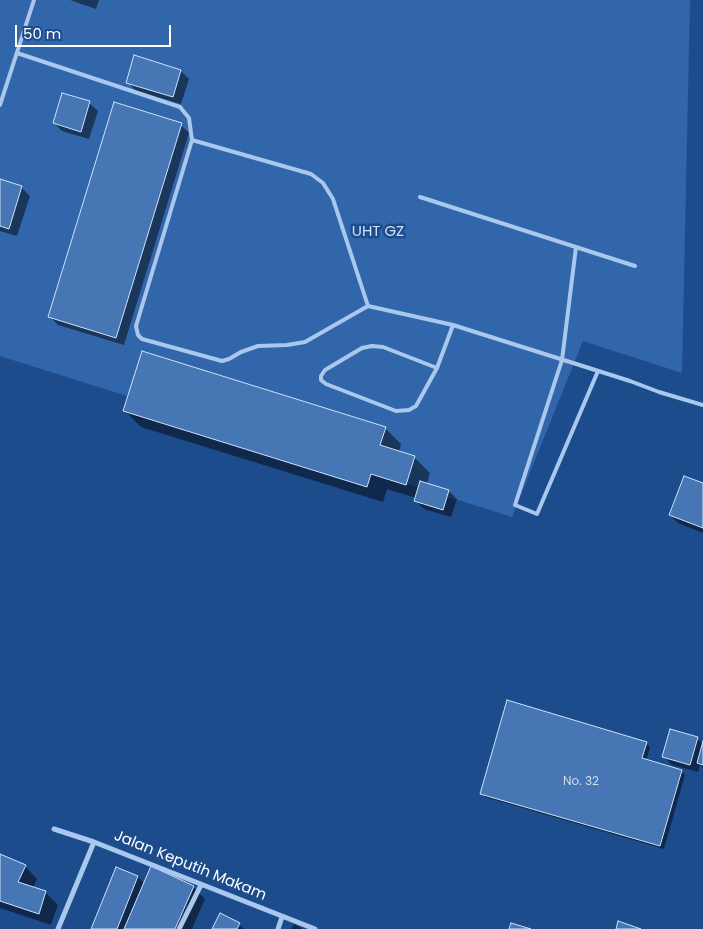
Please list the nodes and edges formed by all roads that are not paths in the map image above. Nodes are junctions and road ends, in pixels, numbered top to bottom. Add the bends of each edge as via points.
1 (34, 0) edge
2 (17, 52) junction
3 (0, 105) edge
4 (192, 140) junction
5 (420, 197) dead end
6 (576, 247) junction
7 (635, 266) dead end
8 (368, 306) junction
9 (453, 325) junction
10 (562, 360) junction
11 (437, 368) junction
12 (598, 371) junction
13 (703, 405) edge
14 (54, 829) dead end
15 (94, 842) junction
16 (201, 885) junction
17 (282, 916) junction
18 (58, 929) edge
19 (179, 929) edge
20 (278, 929) edge
21 (315, 929) edge

1 - 2 lane
2 - 3 lane
2 - 4 lane via 180,107 189,118
4 - 8 lane via 311,174 323,182 333,199
4 - 8 lane via 136,326 139,337 222,361 258,346 305,342
5 - 6 lane
6 - 7 lane
6 - 10 lane
8 - 9 lane
9 - 10 lane
9 - 11 lane
10 - 12 lane
10 - 12 lane via 515,505 537,514
11 - 11 lane via 383,347 372,346 332,365 320,376 326,384 396,411 406,411 416,406
12 - 13 lane
14 - 15 street, Jalan Keputih Makam
15 - 16 street, Jalan Keputih Makam
15 - 18 street
16 - 17 street, Jalan Keputih Makam
16 - 19 street
17 - 20 street
17 - 21 street, Jalan Keputih Makam

